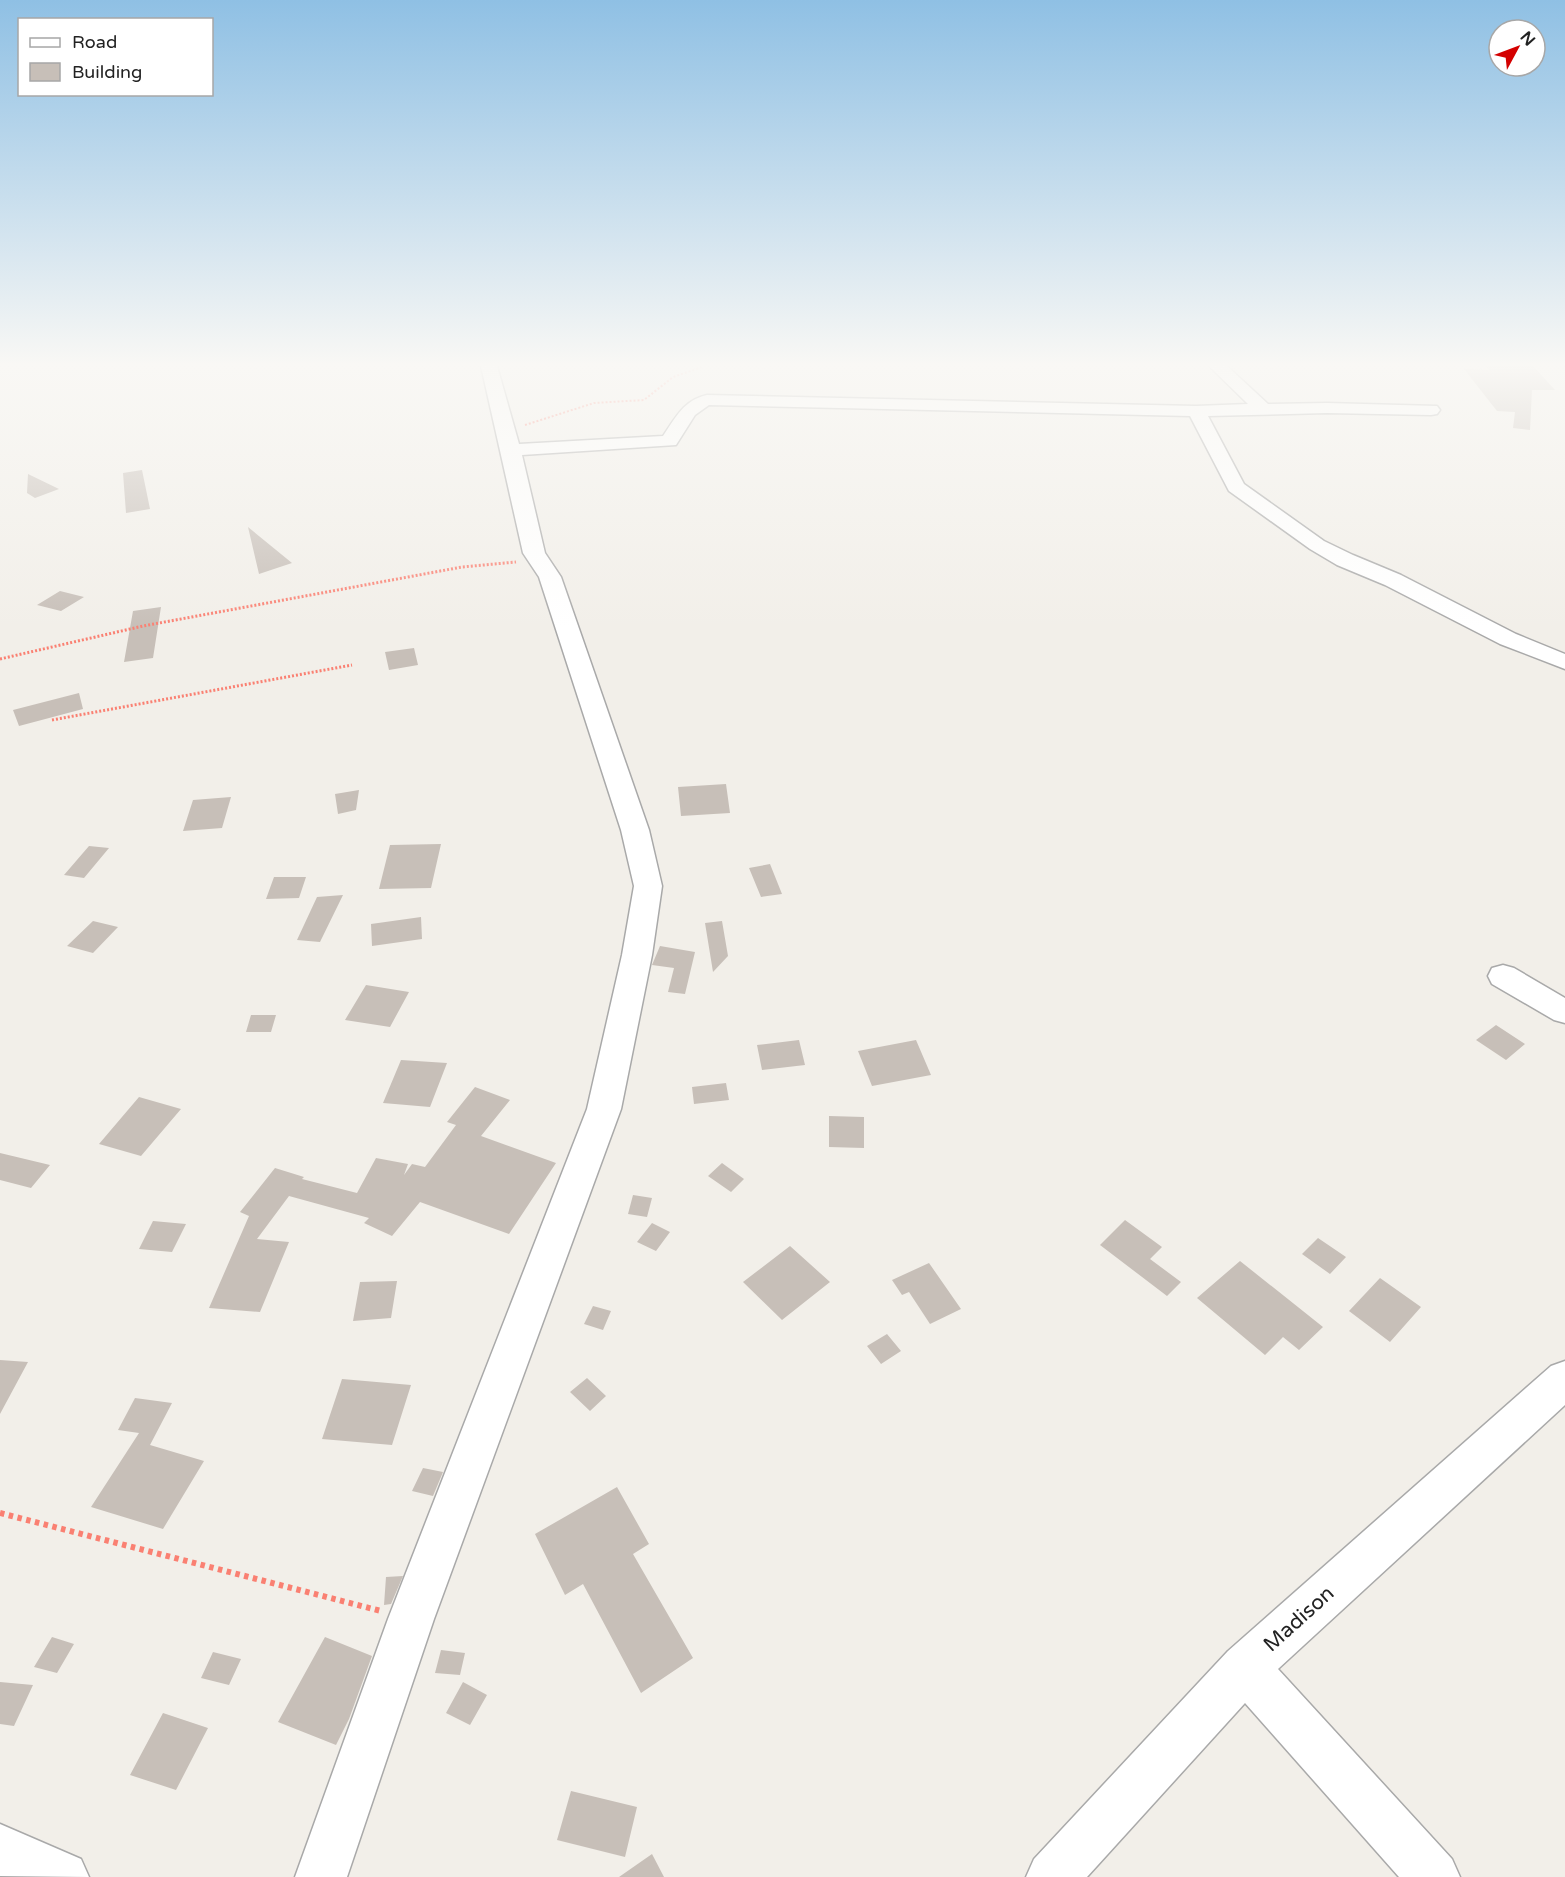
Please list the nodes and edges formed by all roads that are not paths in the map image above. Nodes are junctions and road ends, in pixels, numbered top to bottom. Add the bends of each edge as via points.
1 (512, 454) edge
2 (1218, 454) edge
3 (1565, 662) edge
4 (1503, 976) dead end
5 (1565, 1012) edge
6 (1565, 1380) edge
7 (1245, 1668) junction
8 (0, 1850) edge
9 (63, 1877) edge
10 (321, 1877) edge
11 (1052, 1877) edge
12 (1434, 1877) edge

1 - 10 street via 534,553 550,577 635,830 648,886 604,1109 411,1618
2 - 3 street via 1236,487 1317,545 1508,639
4 - 5 street
6 - 7 street, Madison
7 - 11 street, Madison
7 - 12 street
8 - 9 street

